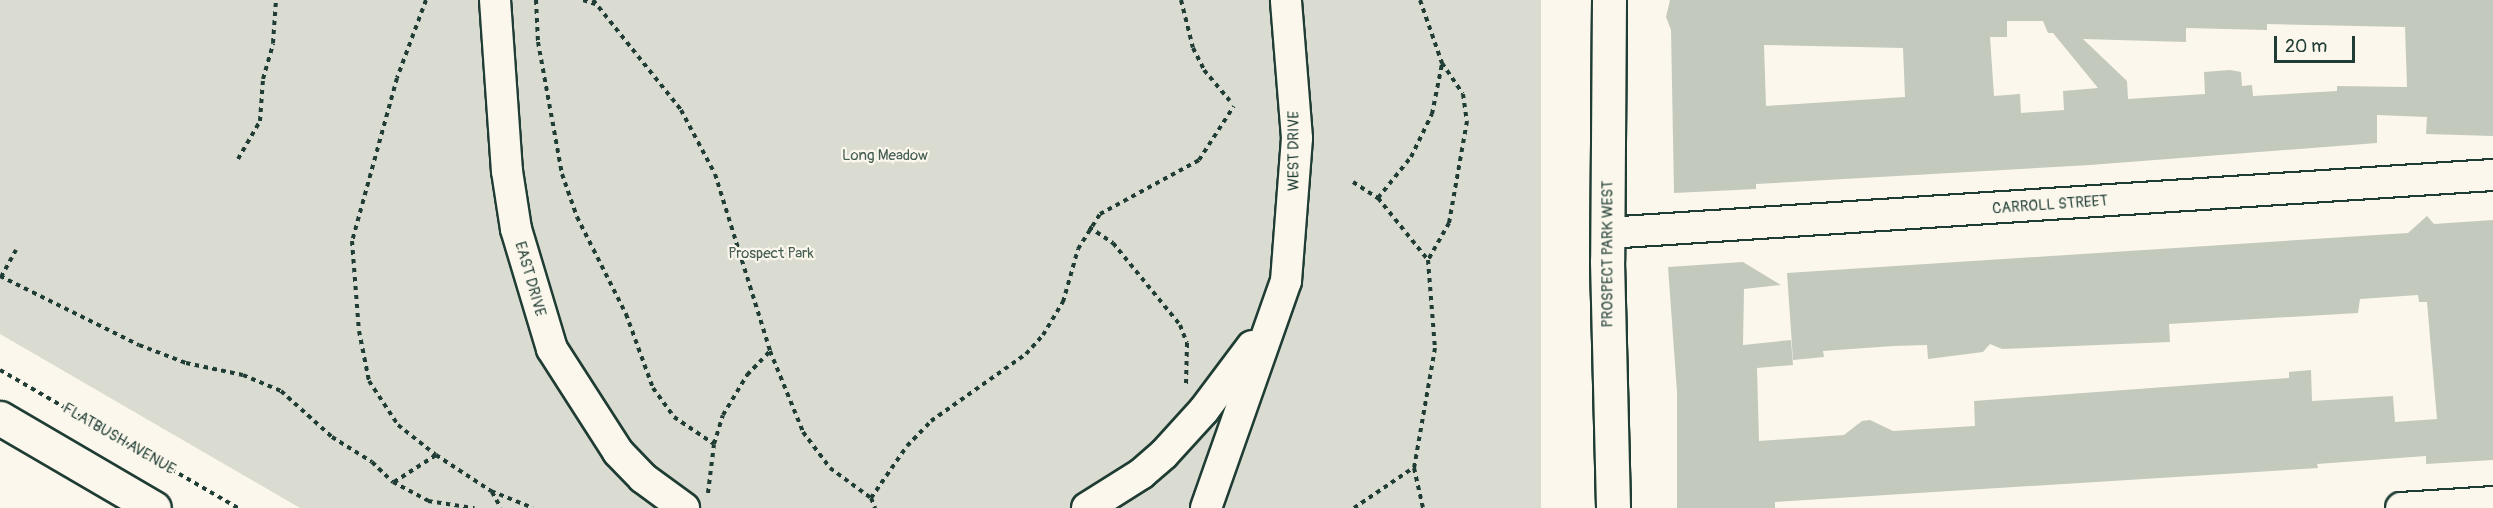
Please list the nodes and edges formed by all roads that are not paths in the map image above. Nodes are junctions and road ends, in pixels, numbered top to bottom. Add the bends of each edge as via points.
1 (495, 0) edge
2 (1286, 0) edge
3 (1610, 0) edge
4 (2493, 175) edge
5 (1607, 233) junction
6 (1281, 301) junction
7 (0, 418) edge
8 (2493, 502) edge
9 (154, 508) edge
10 (684, 508) edge
11 (1087, 508) edge
12 (1206, 508) edge
13 (1612, 508) edge
14 (2401, 508) edge

1 - 10 street, EAST DRIVE via 507,171 516,229 552,349 618,452 643,478
2 - 6 street, WEST DRIVE via 1297,138 1292,237
3 - 5 street, PROSPECT PARK WEST
4 - 5 street, CARROLL STREET
5 - 13 street, PROSPECT PARK WEST
6 - 11 street, WEST DRIVE via 1244,359 1187,430 1141,474
6 - 12 street, WEST DRIVE
7 - 9 street
8 - 14 street

